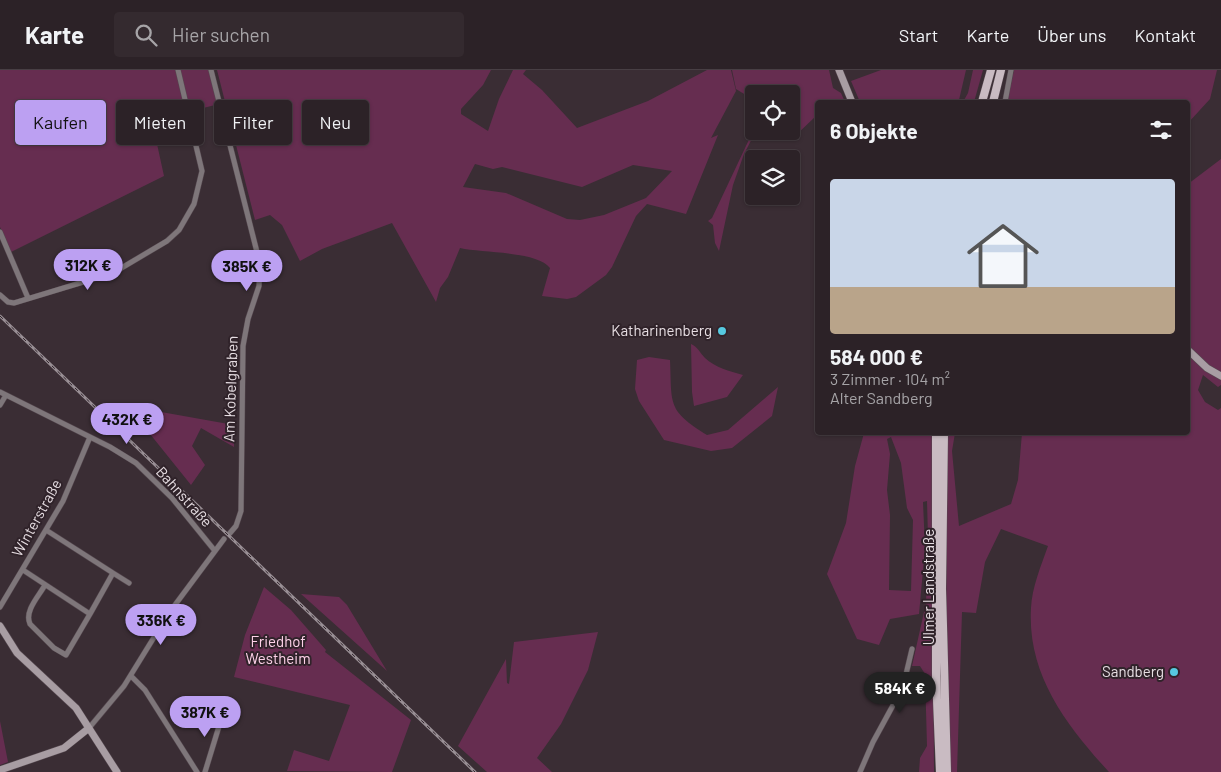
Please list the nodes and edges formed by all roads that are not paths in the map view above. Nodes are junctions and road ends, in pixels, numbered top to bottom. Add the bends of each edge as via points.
1 (178, 70) edge
2 (212, 70) edge
3 (839, 70) edge
4 (991, 70) edge
5 (1001, 70) edge
6 (1011, 70) edge
7 (851, 100) edge
8 (982, 100) edge
9 (994, 100) edge
10 (1005, 100) edge
11 (0, 232) edge
12 (0, 295) edge
13 (28, 298) junction
14 (1190, 352) edge
15 (1221, 376) edge
16 (3, 394) edge
17 (0, 405) edge
18 (936, 435) edge
19 (944, 435) edge
20 (90, 437) junction
21 (46, 530) junction
22 (230, 533) dead end
23 (224, 539) dead end
24 (215, 550) junction
25 (23, 570) junction
26 (113, 573) junction
27 (129, 583) dead end
28 (45, 585) junction
29 (0, 607) edge
30 (90, 614) junction
31 (0, 626) edge
32 (912, 649) dead end
33 (131, 676) junction
34 (224, 710) dead end
35 (89, 728) junction
36 (0, 770) edge
37 (117, 772) edge
38 (197, 772) edge
39 (205, 772) edge
40 (860, 772) edge
41 (940, 772) edge
42 (948, 772) edge

1 - 13 street via 202,171 197,195 183,224 168,241 115,272
2 - 22 street, Am Kobelgraben via 255,238 260,272 243,346 241,511
3 - 7 street
4 - 8 main road
5 - 9 main road
6 - 10 street
11 - 13 street
12 - 13 street via 12,303
14 - 15 street
16 - 17 street
16 - 20 street, Bahnstraße
18 - 41 main road, Ulmer Landstraße via 936,676
19 - 42 main road, Ulmer Landstraße via 942,589
20 - 21 street, Winterstraße via 67,493
20 - 24 street, Bahnstraße via 145,471
21 - 25 street, Winterstraße
21 - 26 street
23 - 24 street
24 - 33 street via 169,613
25 - 28 street
25 - 29 street, Winterstraße
26 - 27 street
26 - 30 street
28 - 30 street
28 - 30 street via 28,619 58,650 66,655
31 - 35 street via 17,653 68,698
32 - 40 street via 903,687
33 - 35 street
33 - 38 street via 145,690
34 - 39 street
35 - 36 street via 64,748
35 - 37 street

